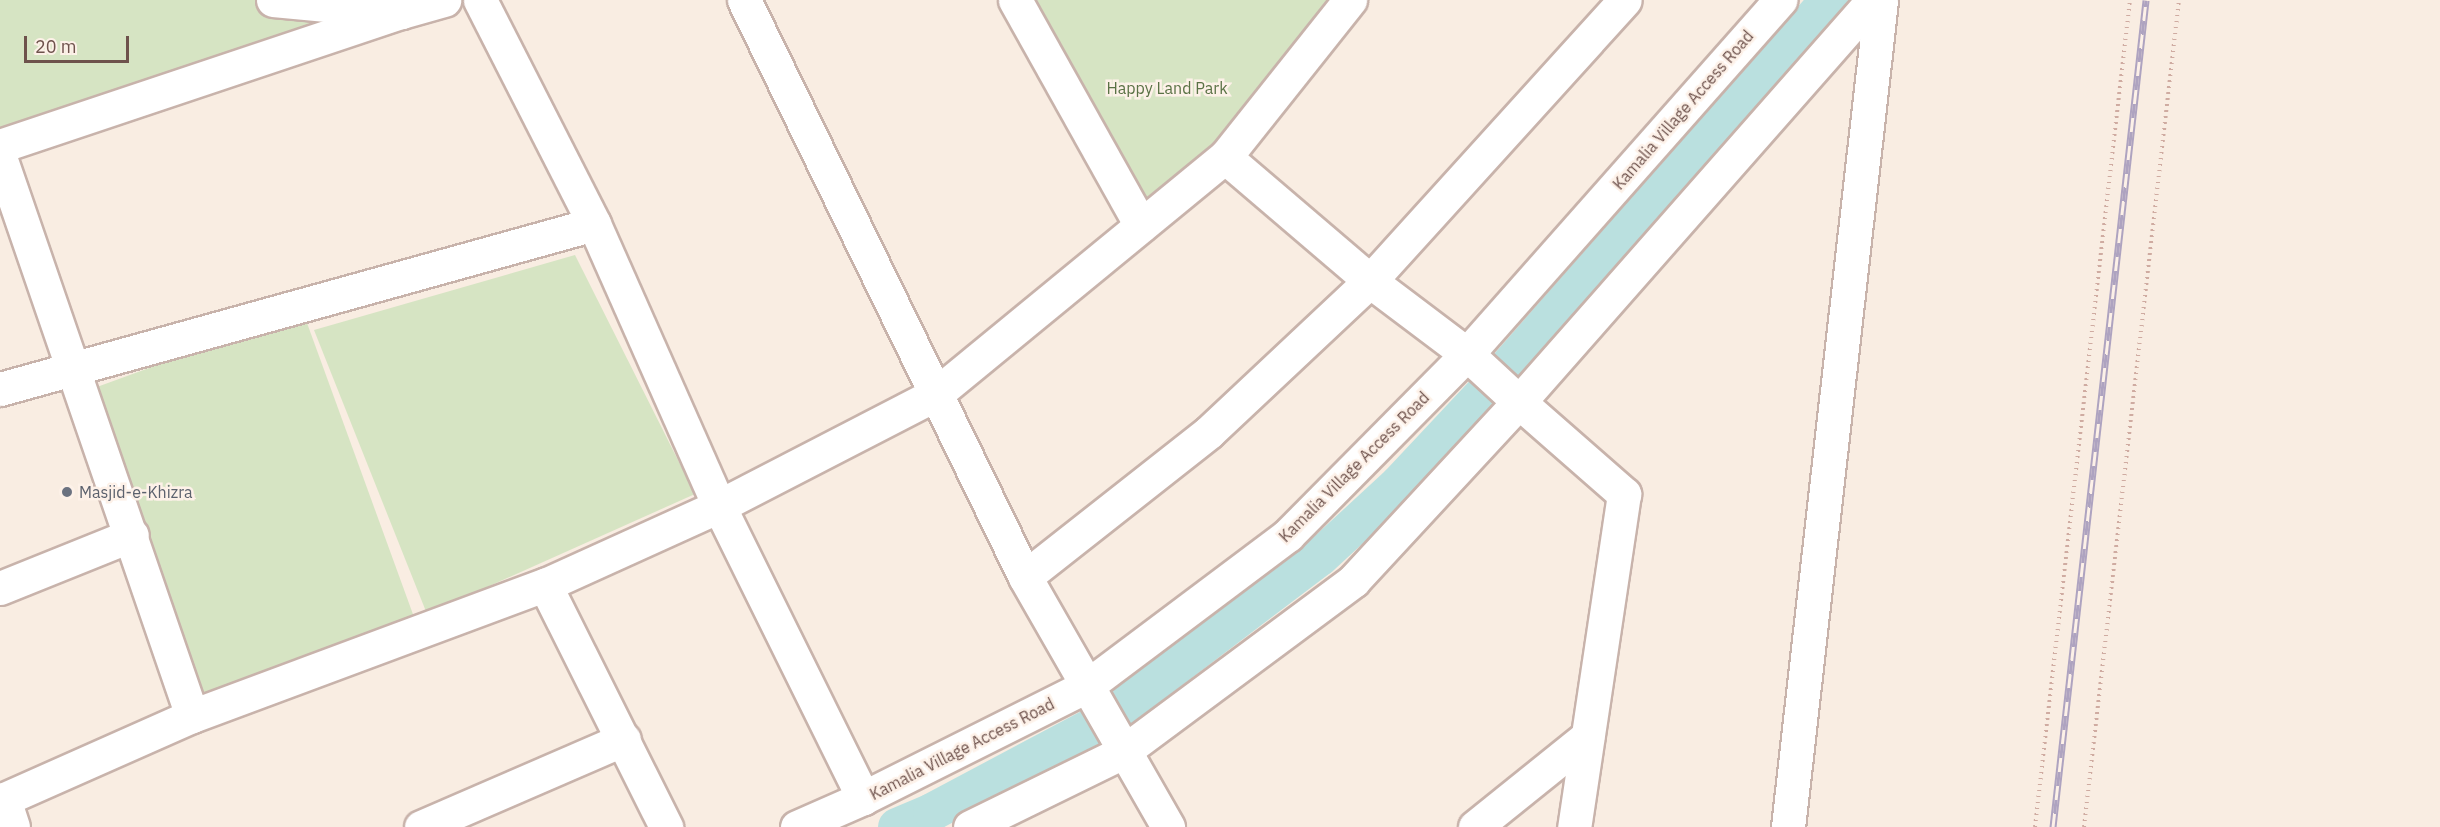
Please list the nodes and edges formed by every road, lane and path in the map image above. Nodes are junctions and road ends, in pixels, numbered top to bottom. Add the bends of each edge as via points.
1 (273, 0) edge
2 (444, 0) edge
3 (480, 0) edge
4 (744, 0) edge
5 (1015, 0) edge
6 (1350, 0) edge
7 (1780, 0) edge
8 (1873, 0) edge
9 (1881, 0) edge
10 (2130, 0) edge
11 (2179, 0) edge
12 (1623, 1) edge
13 (401, 12) junction
14 (0, 146) edge
15 (1225, 157) junction
16 (0, 158) edge
17 (594, 225) junction
18 (1141, 225) junction
19 (1370, 281) junction
20 (1467, 354) junction
21 (75, 369) junction
22 (0, 389) edge
23 (936, 394) junction
24 (1519, 402) junction
25 (719, 506) junction
26 (132, 535) junction
27 (1026, 577) junction
28 (545, 585) junction
29 (0, 588) edge
30 (1087, 686) junction
31 (192, 716) junction
32 (1587, 737) junction
33 (624, 739) junction
34 (1124, 752) junction
35 (863, 798) junction
36 (6, 809) edge
37 (421, 827) edge
38 (666, 827) edge
39 (797, 827) edge
40 (970, 827) edge
41 (1168, 827) edge
42 (1475, 827) edge
43 (1574, 827) edge
44 (1788, 827) edge
45 (2035, 827) edge
46 (2084, 827) edge

1 - 13 street
2 - 13 street
3 - 17 street
4 - 23 street
5 - 18 street
6 - 15 street
7 - 20 street, Kamalia Village Access Road
8 - 24 street
9 - 44 street
10 - 45 path
11 - 46 path
12 - 19 street
13 - 14 street
15 - 18 street
15 - 19 street
16 - 21 street
17 - 21 street
17 - 25 street
18 - 23 street
19 - 20 street
19 - 27 street via 1209,432
20 - 24 street
20 - 30 street, Kamalia Village Access Road via 1288,535
21 - 22 street
21 - 26 street
23 - 25 street
23 - 27 street
24 - 32 street via 1624,494
24 - 34 street via 1353,581
25 - 28 street
25 - 35 street
26 - 29 street
26 - 31 street
27 - 30 street
28 - 31 street
28 - 33 street
30 - 34 street
30 - 35 street, Kamalia Village Access Road
31 - 36 street
32 - 42 street
32 - 43 street
33 - 37 street
33 - 38 street
34 - 40 street
34 - 41 street
35 - 39 street, Kamalia Village Access Road

